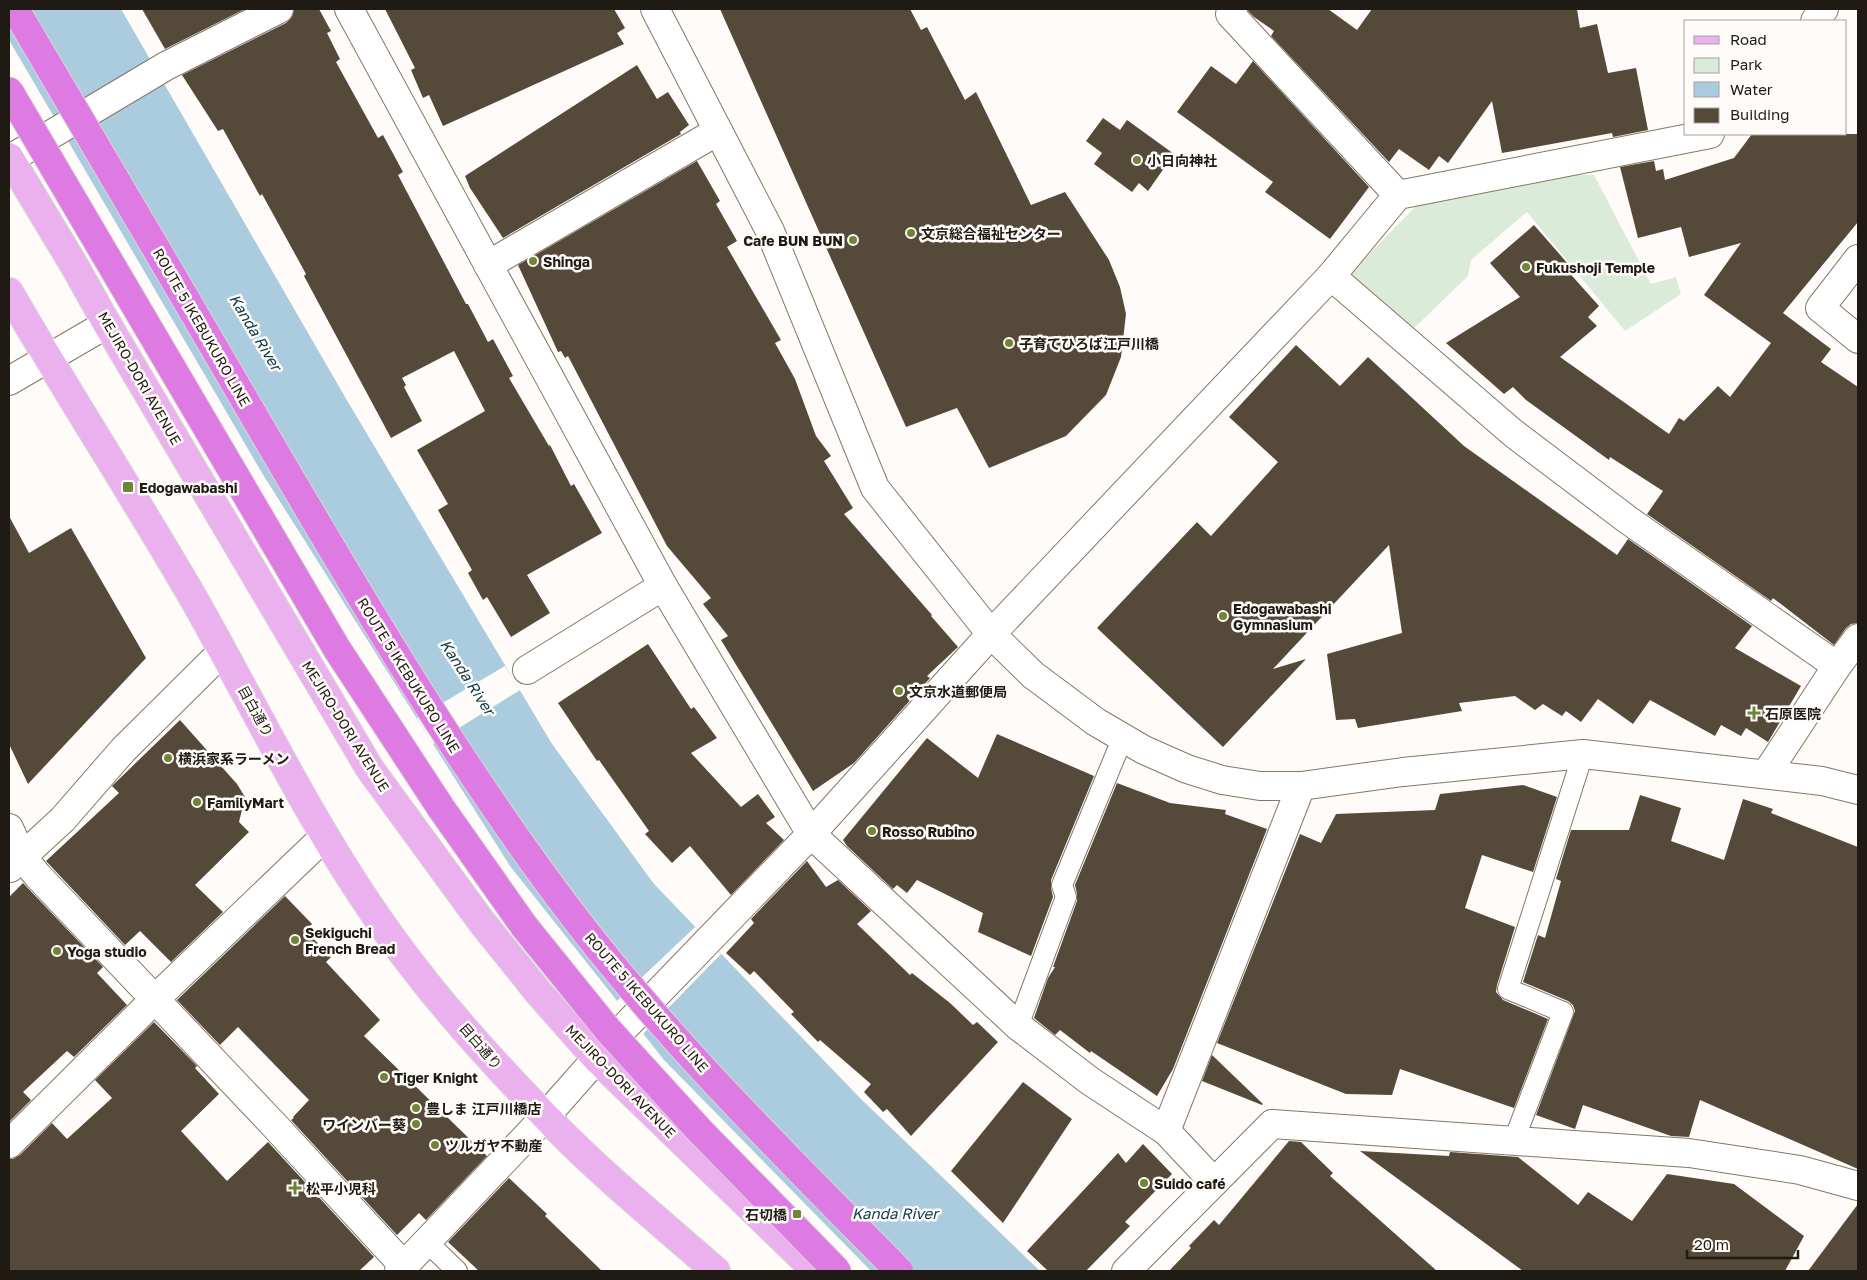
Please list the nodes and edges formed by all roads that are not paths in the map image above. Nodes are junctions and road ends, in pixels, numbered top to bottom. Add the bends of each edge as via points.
1 (15, 9) edge
2 (279, 9) edge
3 (349, 9) edge
4 (655, 9) edge
5 (1233, 9) edge
6 (9, 92) edge
7 (718, 131) junction
8 (1705, 135) edge
9 (9, 158) edge
10 (1398, 195) junction
11 (1858, 259) edge
12 (488, 265) junction
13 (1331, 276) junction
14 (9, 292) edge
15 (107, 324) junction
16 (1858, 339) edge
17 (48, 356) junction
18 (9, 381) edge
19 (663, 586) junction
20 (991, 634) junction
21 (1858, 638) edge
22 (222, 652) junction
23 (1837, 666) junction
24 (527, 670) dead end
25 (1123, 738) junction
26 (1583, 754) junction
27 (1766, 774) junction
28 (1301, 786) junction
29 (1858, 790) edge
30 (9, 828) edge
31 (811, 834) junction
32 (324, 837) junction
33 (15, 863) edge
34 (155, 999) junction
35 (1018, 1026) junction
36 (597, 1059) junction
37 (545, 1117) junction
38 (1166, 1131) junction
39 (1514, 1140) junction
40 (9, 1144) edge
41 (1214, 1182) junction
42 (1858, 1186) edge
43 (428, 1243) junction
44 (402, 1269) edge
45 (457, 1271) edge
46 (716, 1271) edge
47 (816, 1271) edge
48 (836, 1271) edge
49 (899, 1271) edge
50 (1126, 1271) edge

1 - 49 highway, ROUTE 5 IKEBUKURO LINE, bridge via 368,610 476,781 560,899 641,999 733,1101
2 - 9 street via 166,66
3 - 12 street
4 - 7 street
5 - 10 street via 1230,14
6 - 48 highway, bridge via 337,649 441,808 524,926 608,1030 700,1131
7 - 12 street
7 - 20 street via 770,231 875,488
8 - 10 street
9 - 15 main road, MEJIRO-DORI AVENUE
10 - 13 street
11 - 16 street via 1820,308
12 - 19 street
13 - 20 street
13 - 23 street via 1513,433 1628,520
14 - 17 main road
15 - 17 street
15 - 36 main road, MEJIRO-DORI AVENUE via 370,769 481,921
17 - 18 street
17 - 22 main road, 目白通り
19 - 24 street
19 - 31 street
20 - 25 street via 1033,676
20 - 31 street
21 - 23 street
22 - 32 main road, 目白通り
22 - 33 street via 123,750 63,819
23 - 27 street
25 - 28 street via 1187,770 1222,780 1260,786
25 - 35 lane via 1062,885 1066,897
26 - 27 street
26 - 28 street
26 - 39 lane via 1508,989 1563,1012
27 - 29 street via 1822,780
28 - 38 street
30 - 33 street
31 - 35 street
31 - 36 street
32 - 34 street
32 - 37 main road, 目白通り via 396,944 480,1048
33 - 34 street via 38,876
34 - 40 street
34 - 44 street
35 - 38 street via 1090,1081
36 - 37 street
36 - 47 main road, MEJIRO-DORI AVENUE
37 - 43 street
37 - 46 main road
38 - 41 street
39 - 41 street via 1272,1124
39 - 42 street via 1689,1153 1800,1170
41 - 50 street
43 - 44 street
43 - 45 lane

